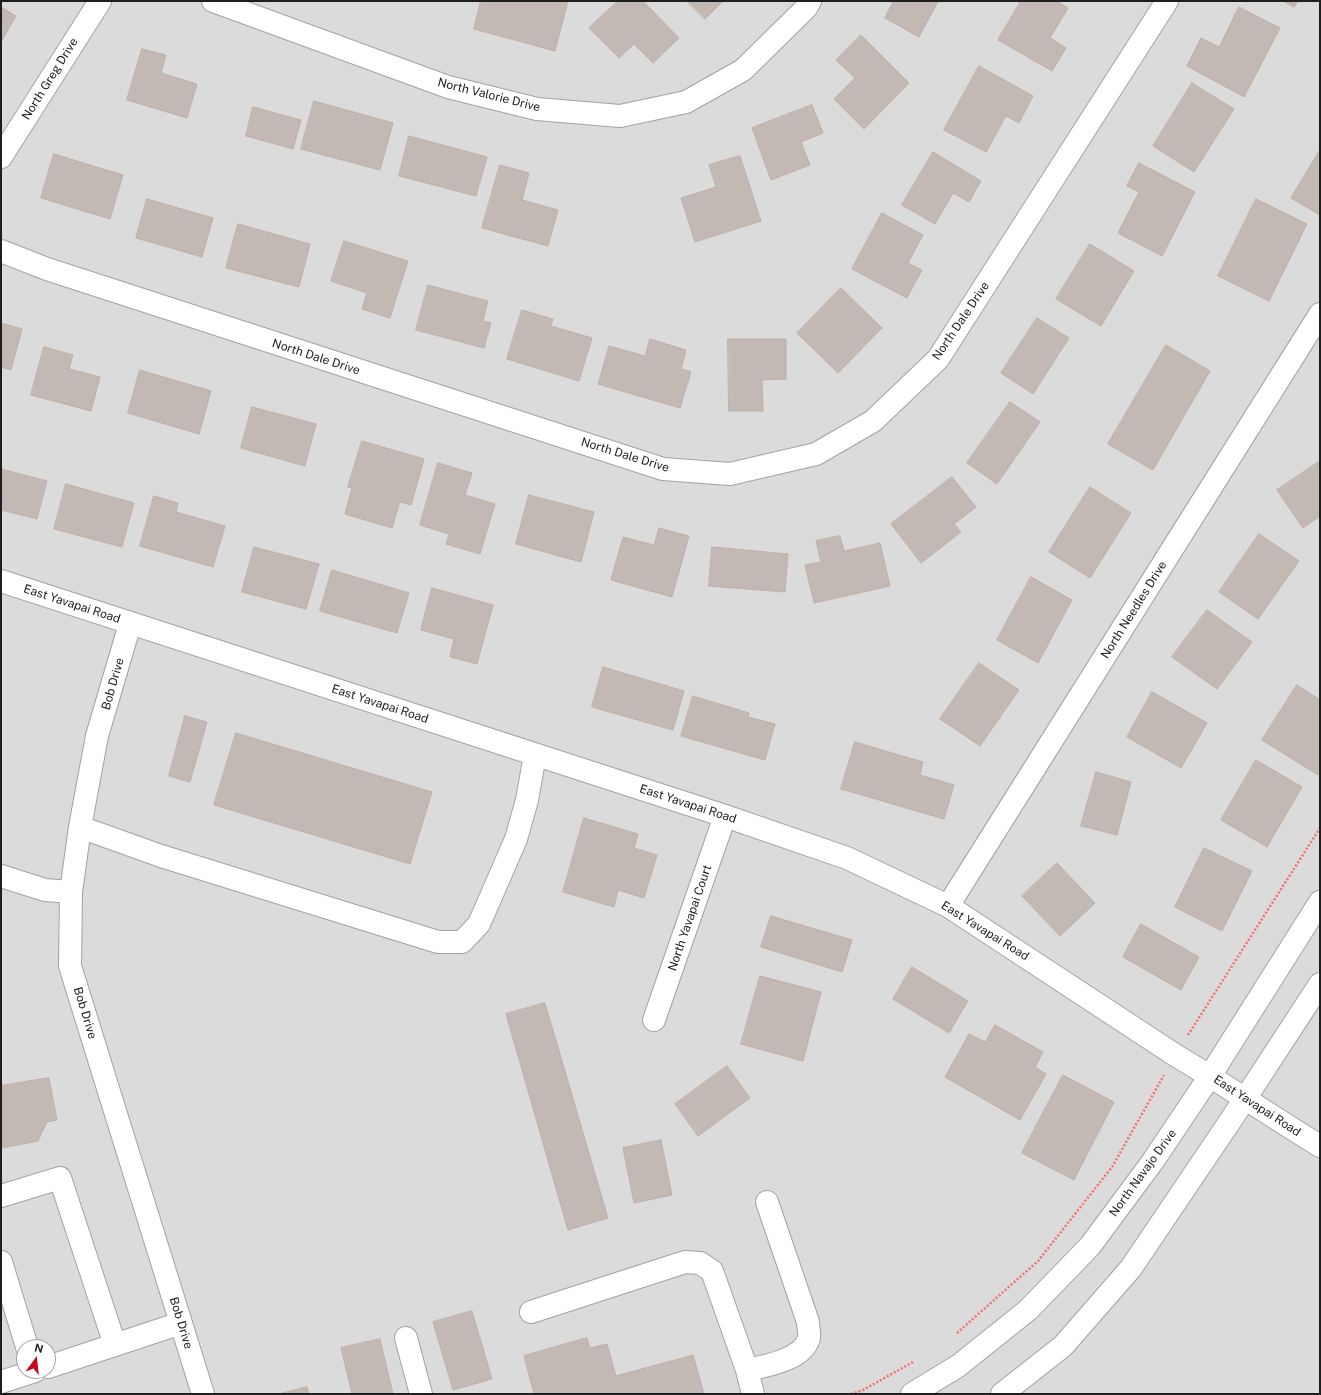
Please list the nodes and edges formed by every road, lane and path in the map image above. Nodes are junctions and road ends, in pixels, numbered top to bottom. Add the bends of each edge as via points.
1 (100, 1) edge
2 (213, 1) edge
3 (810, 1) edge
4 (1167, 1) edge
5 (1, 157) edge
6 (1, 251) edge
7 (1320, 314) edge
8 (1, 581) edge
9 (130, 624) junction
10 (535, 755) junction
11 (725, 816) junction
12 (80, 827) junction
13 (1320, 828) edge
14 (1, 876) edge
15 (71, 892) junction
16 (1320, 902) edge
17 (948, 906) junction
18 (1320, 984) edge
19 (654, 1020) dead end
20 (1175, 1055) junction
21 (1210, 1076) junction
22 (1245, 1099) junction
23 (1320, 1146) edge
24 (1, 1196) edge
25 (767, 1202) dead end
26 (1, 1262) edge
27 (531, 1312) dead end
28 (181, 1323) junction
29 (953, 1337) dead end
30 (406, 1338) dead end
31 (25, 1339) edge
32 (115, 1345) junction
33 (915, 1361) dead end
34 (56, 1364) edge
35 (747, 1370) junction
36 (16, 1377) edge
37 (1, 1382) edge
38 (203, 1394) edge
39 (421, 1394) edge
40 (753, 1394) edge
41 (851, 1394) edge
42 (912, 1394) edge
43 (1002, 1394) edge

1 - 5 street, North Greg Drive
2 - 3 street, North Valorie Drive via 448,87 537,109 620,116 686,102 743,70 806,8
4 - 6 street, North Dale Drive via 938,359 873,421 816,454 730,474 664,469 47,270
7 - 17 street, North Needles Drive
8 - 9 street, East Yavapai Road
9 - 10 street, East Yavapai Road
9 - 12 street, Bob Drive via 97,736
10 - 11 street, East Yavapai Road
10 - 12 street via 527,800 516,839 478,924 462,942 438,942 161,856
11 - 17 street, East Yavapai Road via 847,858
11 - 19 street, North Yavapai Court
12 - 15 street, Bob Drive
13 - 20 path
14 - 15 street via 45,890
15 - 28 street, Bob Drive via 70,966
16 - 21 street, North Navajo Drive
17 - 20 street, East Yavapai Road
18 - 22 street
20 - 21 street, East Yavapai Road
20 - 29 path via 1112,1167 1068,1224 1038,1261
21 - 22 street, East Yavapai Road
21 - 42 street, North Navajo Drive via 1153,1161 1090,1246 1028,1310 958,1366
22 - 23 street, East Yavapai Road
22 - 43 street via 1131,1268 1063,1346
24 - 32 street via 60,1178
25 - 35 street via 808,1322 809,1338 801,1351 777,1363
26 - 31 street
27 - 35 street via 685,1262 700,1263 712,1271
28 - 32 street
28 - 38 street, Bob Drive
30 - 39 street
32 - 34 street
33 - 41 path
35 - 40 street
36 - 37 street

